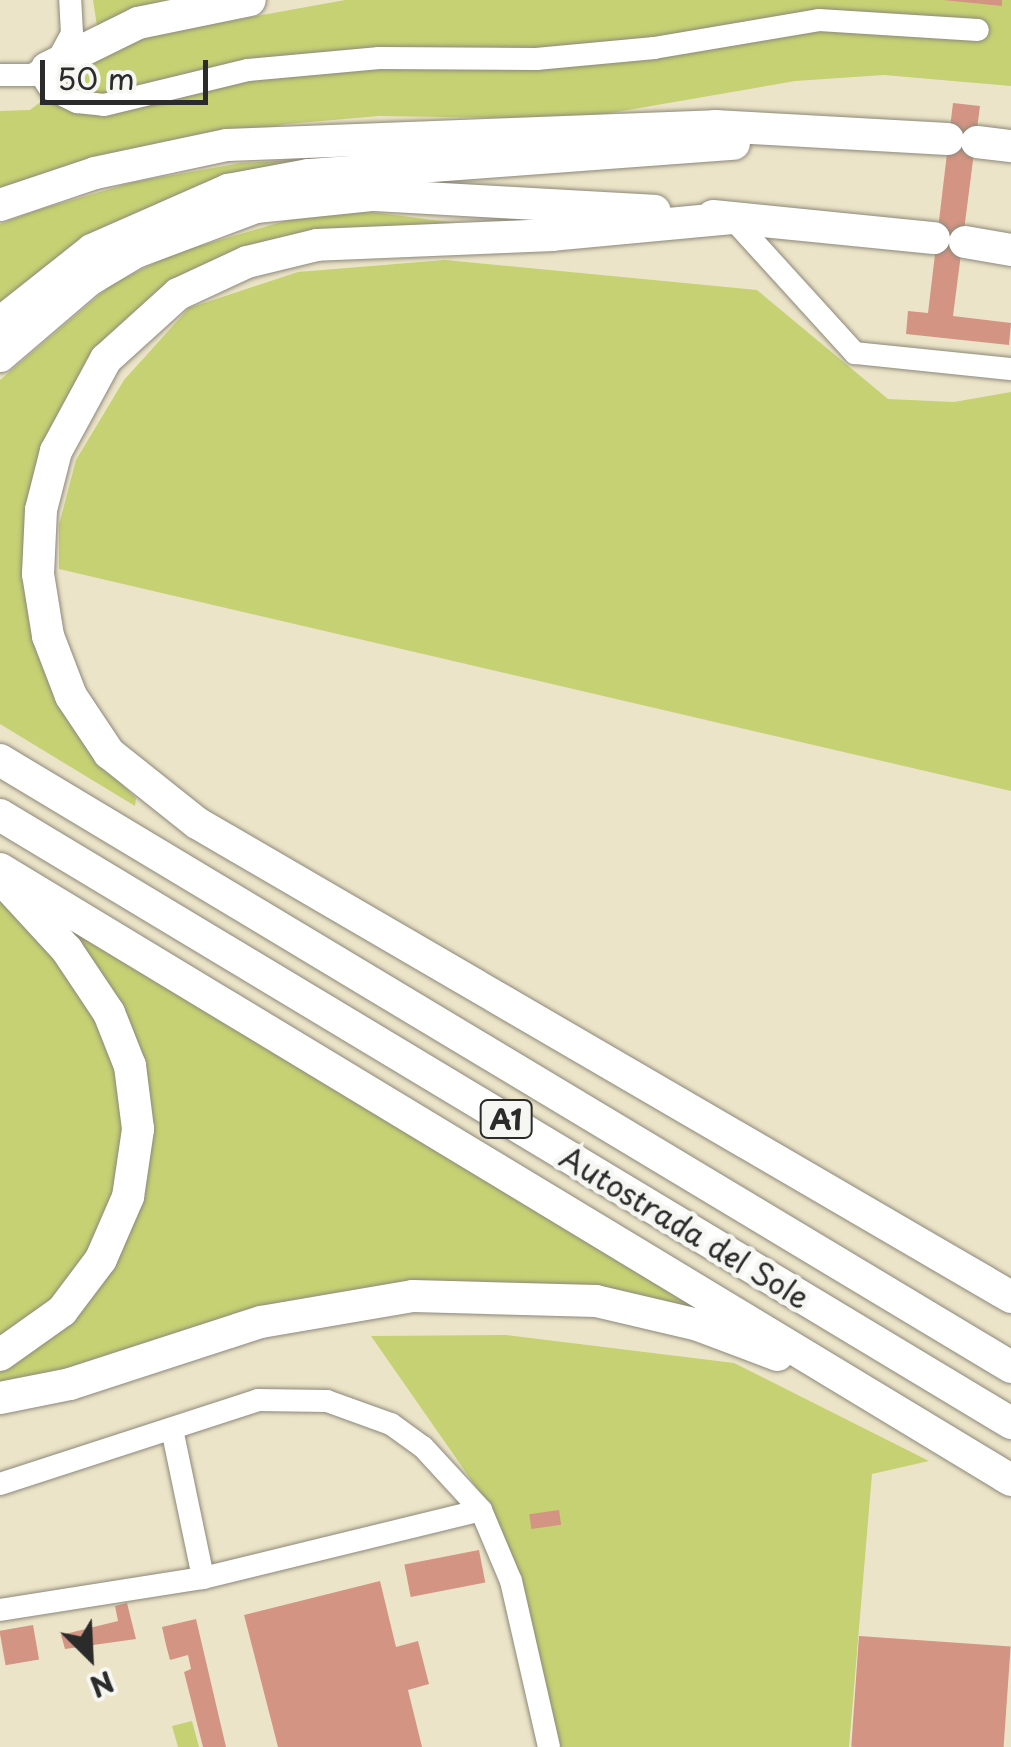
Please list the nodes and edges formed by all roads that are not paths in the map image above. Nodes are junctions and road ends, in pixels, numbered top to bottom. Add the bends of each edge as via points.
1 (70, 0) edge
2 (250, 0) edge
3 (978, 30) dead end
4 (43, 70) junction
5 (0, 76) edge
6 (828, 135) junction
7 (1011, 146) edge
8 (0, 205) edge
9 (732, 218) junction
10 (1011, 250) edge
11 (0, 323) edge
12 (0, 356) edge
13 (1011, 368) edge
14 (0, 760) edge
15 (0, 814) edge
16 (0, 869) edge
17 (0, 879) edge
18 (1011, 1297) edge
19 (0, 1355) edge
20 (1011, 1365) edge
21 (0, 1398) edge
22 (1011, 1423) edge
23 (918, 1424) junction
24 (172, 1428) junction
25 (1011, 1480) edge
26 (0, 1484) edge
27 (481, 1510) junction
28 (203, 1578) junction
29 (0, 1610) edge
30 (548, 1747) edge

1 - 4 street via 72,34
2 - 4 highway via 138,24
3 - 4 street via 818,20 654,48 536,59 379,58 248,70 104,105 77,102 50,88
4 - 5 street
6 - 7 highway
6 - 8 highway via 666,127 227,144 95,173
6 - 11 highway via 273,180 136,226 53,277
9 - 10 highway
9 - 12 highway via 555,201 373,195 256,206 136,252 89,280
9 - 13 street via 855,353
9 - 18 highway via 554,235 317,245 209,277 153,313 106,359 67,424 41,510 38,574 48,636 71,696 109,753 165,800 389,940
14 - 20 highway, Autostrada del Sole / A1
15 - 22 highway, Autostrada del Sole / A1
16 - 23 highway
17 - 19 highway via 67,950 109,1013 130,1066 138,1129 128,1197 101,1258 62,1311
21 - 23 highway via 70,1384 260,1322 360,1301 542,1295 643,1310 740,1340
23 - 25 highway
24 - 26 street
24 - 27 street via 258,1400 327,1401 390,1424 424,1446
24 - 28 street
27 - 28 street
27 - 30 street via 511,1582
28 - 29 street

